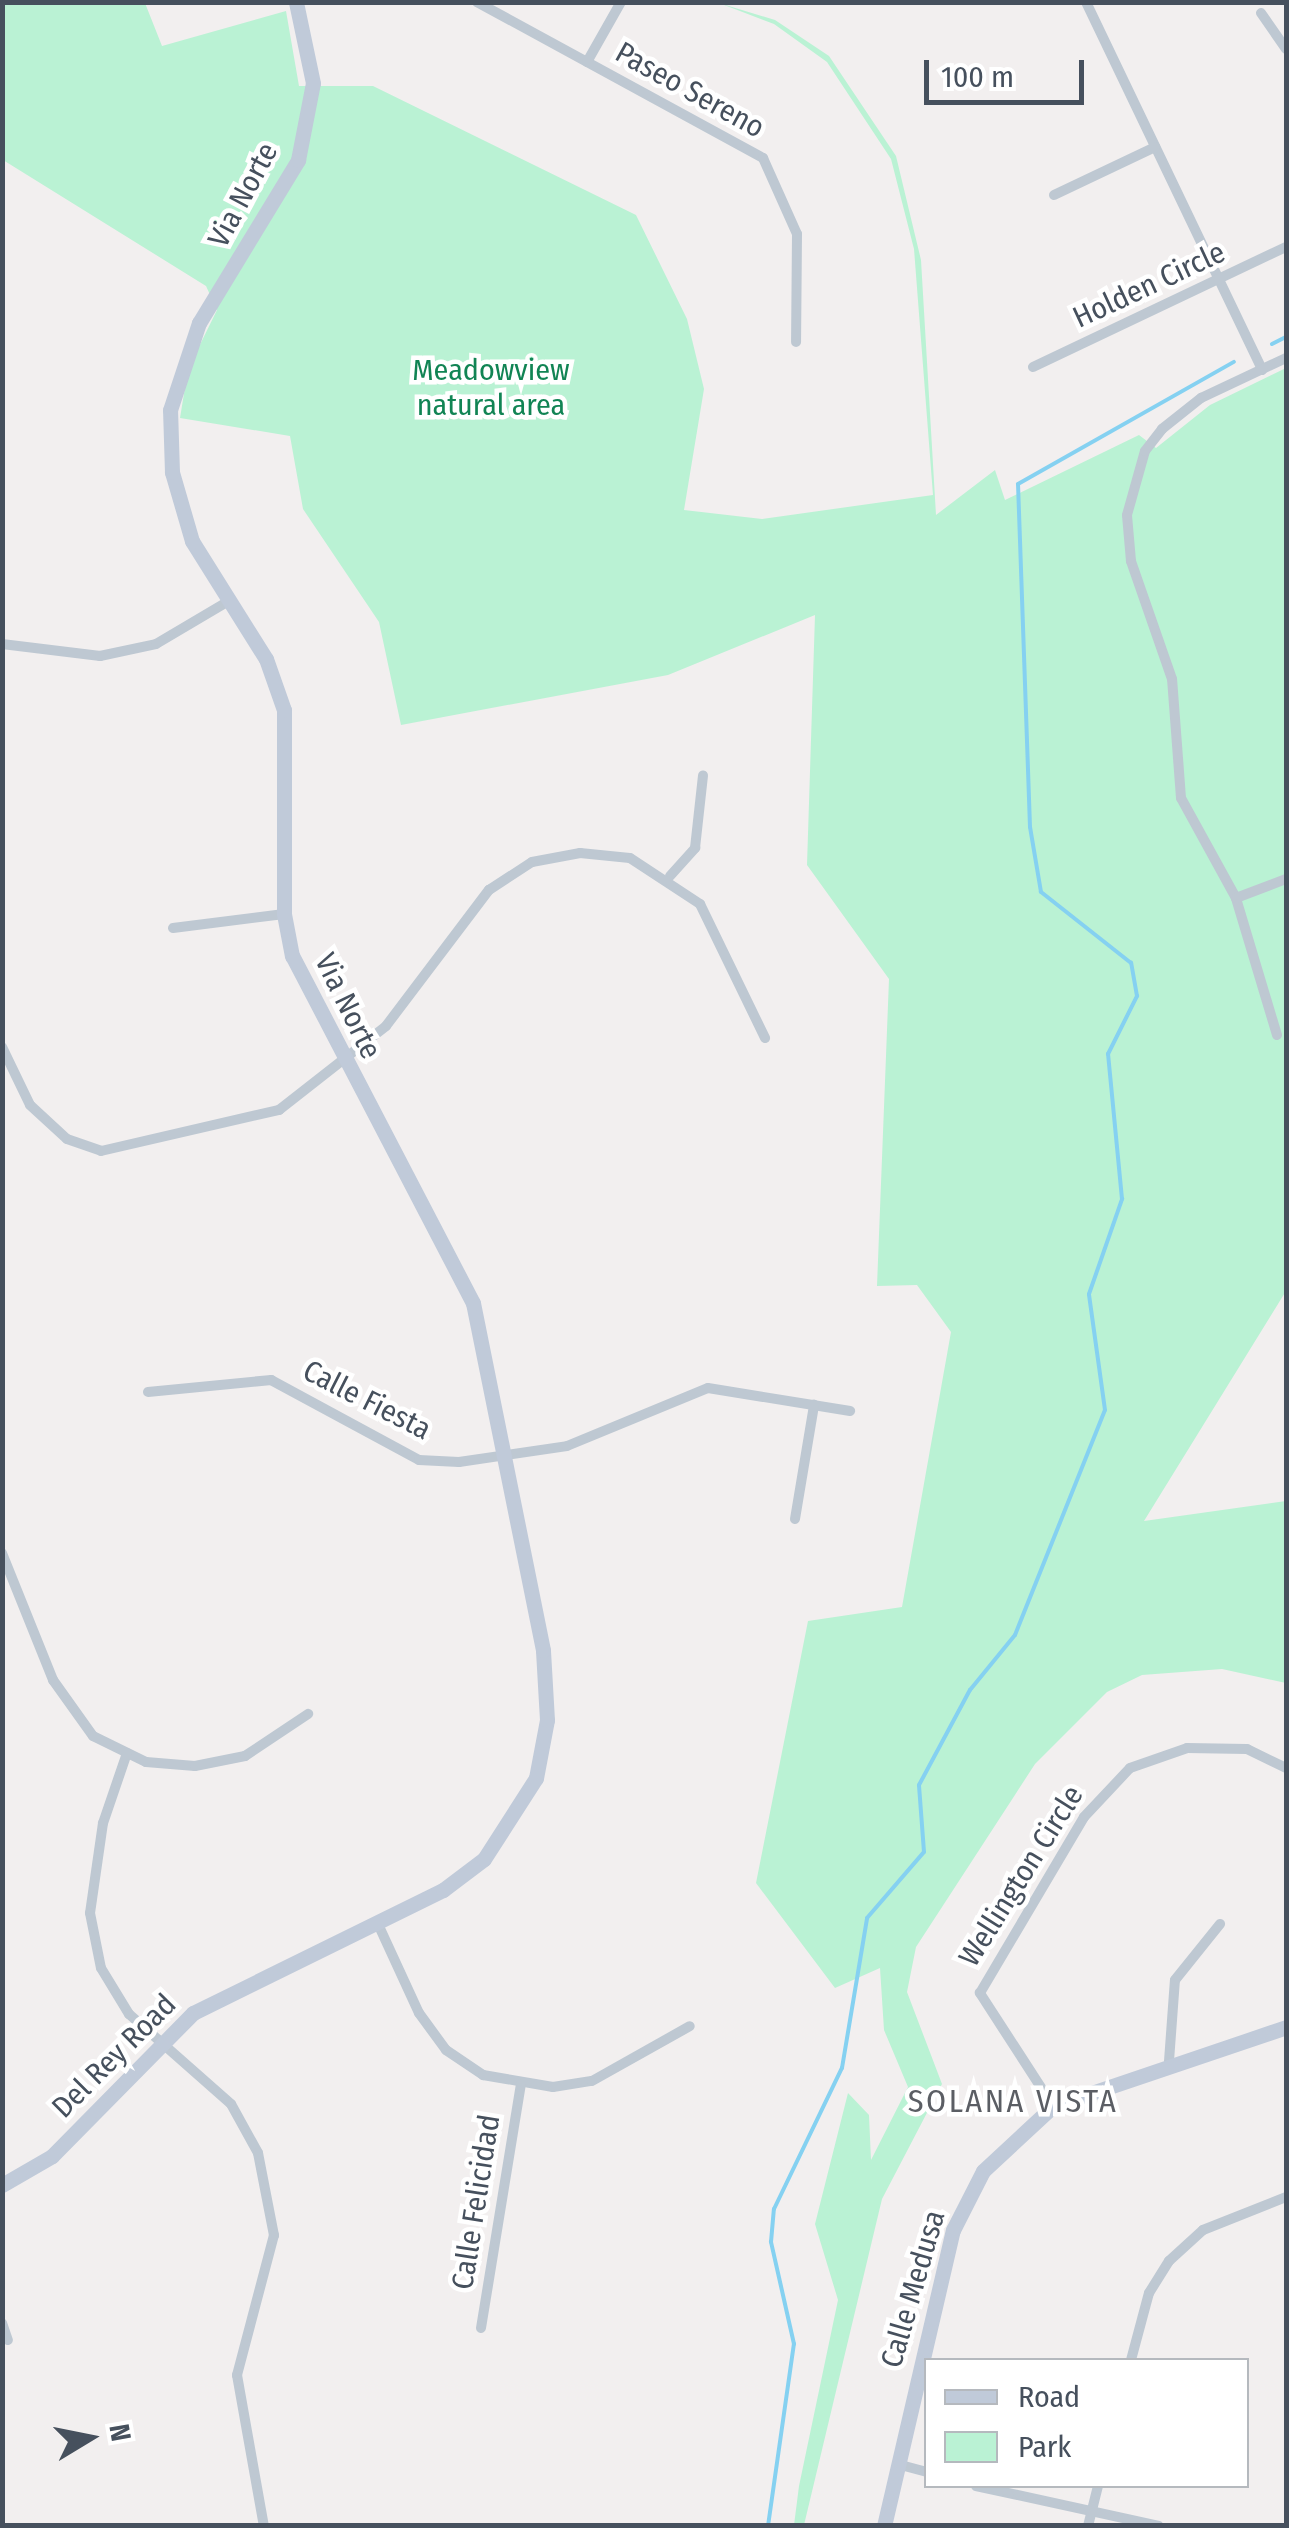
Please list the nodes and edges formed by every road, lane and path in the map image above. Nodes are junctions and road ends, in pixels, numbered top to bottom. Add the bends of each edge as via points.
1 (296, 2) edge
2 (477, 2) edge
3 (622, 2) edge
4 (1086, 2) edge
5 (1261, 13) dead end
6 (1286, 49) edge
7 (587, 62) junction
8 (1154, 147) junction
9 (1054, 195) dead end
10 (1286, 248) edge
11 (1218, 280) junction
12 (796, 342) dead end
13 (1286, 358) edge
14 (1034, 367) dead end
15 (1262, 370) junction
16 (226, 602) junction
17 (2, 644) edge
18 (703, 775) dead end
19 (670, 876) junction
20 (1286, 880) edge
21 (1236, 898) junction
22 (284, 914) junction
23 (174, 928) dead end
24 (1277, 1035) dead end
25 (765, 1038) dead end
26 (2, 1047) edge
27 (341, 1059) junction
28 (148, 1392) dead end
29 (814, 1405) junction
30 (850, 1411) dead end
31 (506, 1456) junction
32 (796, 1520) dead end
33 (2, 1553) edge
34 (308, 1714) dead end
35 (128, 1754) junction
36 (1286, 1768) edge
37 (378, 1924) junction
38 (1220, 1924) dead end
39 (690, 2026) dead end
40 (1286, 2026) edge
41 (162, 2040) junction
42 (1169, 2061) junction
43 (521, 2084) junction
44 (1053, 2106) junction
45 (2, 2184) edge
46 (1286, 2197) edge
47 (2, 2323) edge
48 (482, 2328) dead end
49 (8, 2340) dead end
50 (1132, 2358) edge
51 (898, 2464) junction
52 (924, 2471) edge
53 (986, 2488) edge
54 (1098, 2488) edge
55 (1092, 2510) junction
56 (264, 2526) edge
57 (884, 2526) edge
58 (1088, 2526) edge
59 (1158, 2526) edge

1 - 16 street, Via Norte via 313,83 298,160 199,323 170,410 172,472 192,541
2 - 7 street, Paseo Sereno
3 - 7 street
4 - 8 street
5 - 6 street
7 - 12 street, Paseo Sereno via 763,158 797,234
8 - 9 street
8 - 11 street
10 - 11 street, Holden Circle
11 - 14 street, Holden Circle
11 - 15 street
13 - 15 street
15 - 21 street via 1180,412 1145,450 1128,507 1131,561 1172,678 1181,798
16 - 17 street via 156,644 100,656
16 - 22 street, Via Norte via 266,659 284,710
18 - 19 street via 695,848
19 - 25 street via 700,904
19 - 27 street via 630,858 532,862 489,890 386,1026
20 - 21 street
21 - 24 street
22 - 23 street
22 - 27 street, Via Norte via 313,1010
26 - 27 street via 30,1104 67,1139 101,1151 279,1110
27 - 31 street, Via Norte via 473,1303
28 - 31 street, Calle Fiesta via 271,1380 420,1460
29 - 30 street, Calle Fiesta
29 - 31 street, Calle Fiesta via 708,1388 567,1446
29 - 32 street
31 - 37 street, Via Norte via 543,1650 547,1720 536,1778 484,1859
33 - 35 street via 52,1680 93,1736
34 - 35 street via 245,1756 196,1766
35 - 41 street via 102,1823 90,1913 101,1968 129,2014
36 - 44 street, Wellington Circle via 1247,1750 1187,1748 1130,1768 1084,1816 980,1993
37 - 41 street, Del Rey Road via 239,1983
37 - 43 street via 446,2050 483,2075
38 - 42 street via 1175,1980
39 - 43 street via 592,2081
40 - 42 street, Calle Medusa
41 - 45 street, Del Rey Road via 52,2156
41 - 56 street via 231,2104 258,2153 274,2235 237,2375
42 - 44 street, Calle Medusa
43 - 48 street, Calle Felicidad
44 - 51 street, Calle Medusa via 982,2171 953,2230
46 - 50 street via 1203,2230 1169,2261 1148,2293
47 - 49 street
51 - 52 street
51 - 57 street, Calle Medusa
53 - 55 street
54 - 55 street
55 - 58 street
55 - 59 street

